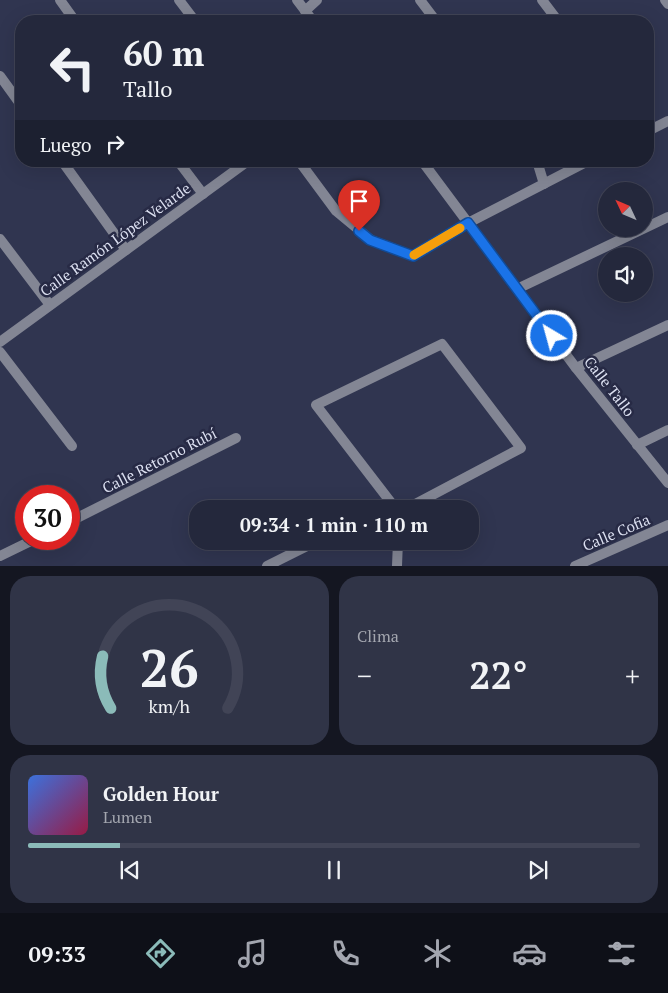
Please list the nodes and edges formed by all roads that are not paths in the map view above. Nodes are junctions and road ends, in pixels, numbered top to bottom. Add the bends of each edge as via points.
1 (60, 0) edge
2 (179, 0) edge
3 (297, 0) edge
4 (317, 0) edge
5 (420, 0) edge
6 (542, 0) edge
7 (665, 0) edge
8 (668, 4) edge
9 (305, 11) junction
10 (71, 15) edge
11 (190, 15) edge
12 (308, 15) edge
13 (431, 15) edge
14 (553, 15) edge
15 (0, 76) edge
16 (15, 97) edge
17 (668, 121) edge
18 (654, 128) edge
19 (66, 167) edge
20 (182, 167) edge
21 (240, 167) edge
22 (303, 167) edge
23 (426, 167) edge
24 (540, 167) edge
25 (577, 167) edge
26 (544, 184) junction
27 (202, 194) junction
28 (668, 217) edge
29 (468, 223) junction
30 (0, 239) edge
31 (126, 250) junction
32 (517, 289) junction
33 (50, 305) junction
34 (668, 325) edge
35 (0, 342) edge
36 (0, 352) edge
37 (576, 368) junction
38 (668, 430) edge
39 (236, 438) dead end
40 (637, 445) junction
41 (72, 446) dead end
42 (668, 483) edge
43 (389, 500) edge
44 (423, 500) edge
45 (80, 516) edge
46 (668, 525) edge
47 (15, 549) edge
48 (299, 550) edge
49 (398, 550) edge
50 (0, 556) edge
51 (268, 566) edge
52 (398, 566) edge
53 (575, 566) edge

1 - 10 street
2 - 11 street
3 - 9 street
4 - 9 street
5 - 13 street
6 - 14 street
7 - 8 street
9 - 12 street
15 - 16 street
17 - 18 street
19 - 31 street
20 - 27 street
21 - 27 street, Calle Ramón López Velarde
22 - 29 street via 336,211 370,240 413,256
23 - 29 street, Calle Tallo
24 - 26 street
25 - 26 street
26 - 29 street
27 - 31 street, Calle Ramón López Velarde
28 - 32 street
29 - 32 street, Calle Tallo
30 - 33 street
31 - 33 street, Calle Ramón López Velarde
32 - 37 street, Calle Tallo
33 - 35 street, Calle Ramón López Velarde
34 - 37 street
36 - 41 street
37 - 40 street, Calle Tallo
38 - 40 street
39 - 45 street, Calle Retorno Rubí
40 - 42 street, Calle Tallo
43 - 44 street via 316,405 442,344 521,448
46 - 53 street, Calle Cofia
47 - 50 street
48 - 51 street
49 - 52 street

